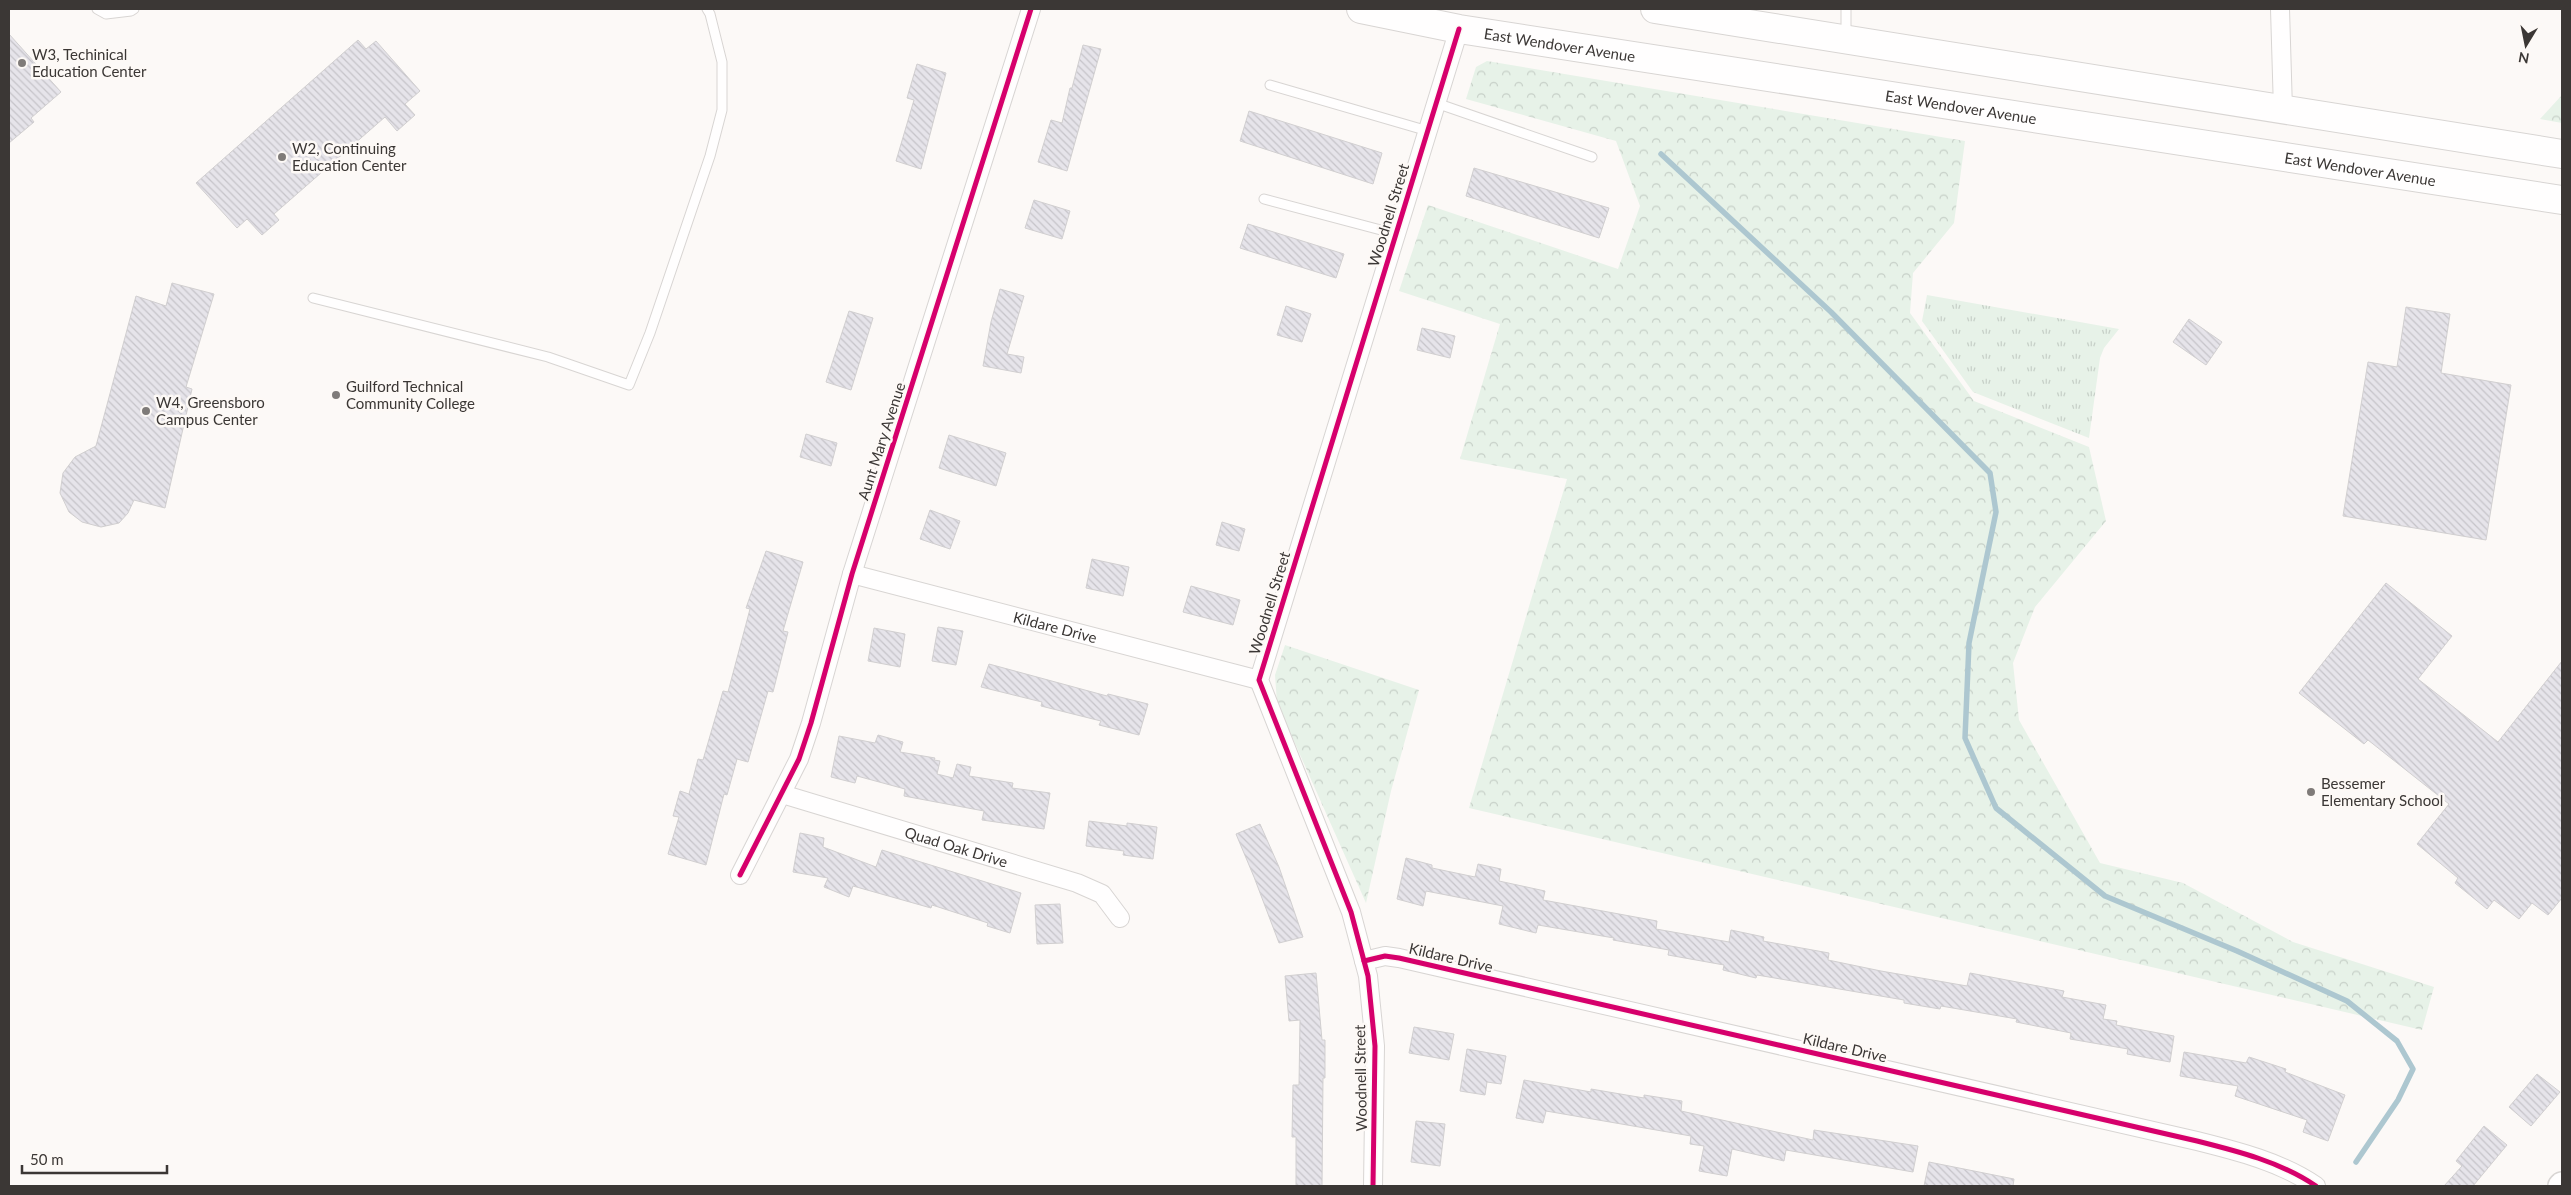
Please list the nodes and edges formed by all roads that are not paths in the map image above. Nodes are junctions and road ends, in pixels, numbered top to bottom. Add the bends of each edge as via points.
1 (97, 9) edge
2 (134, 9) edge
3 (706, 9) edge
4 (1031, 9) edge
5 (1361, 9) edge
6 (1656, 9) edge
7 (1846, 9) edge
8 (2280, 9) edge
9 (1459, 29) junction
10 (1846, 40) junction
11 (1270, 85) dead end
12 (1436, 103) junction
13 (2283, 110) junction
14 (1428, 131) junction
15 (2562, 154) edge
16 (1592, 157) dead end
17 (1264, 199) dead end
18 (2562, 200) edge
19 (1396, 234) junction
20 (313, 298) dead end
21 (852, 574) junction
22 (1258, 680) junction
23 (782, 794) junction
24 (740, 875) dead end
25 (1120, 918) dead end
26 (1364, 961) junction
27 (1373, 1186) edge
28 (2316, 1186) edge

1 - 2 lane via 106,14
3 - 20 lane via 722,62 722,110 710,156 629,385 548,357
4 - 21 street, Aunt Mary Avenue
5 - 9 highway, East Wendover Avenue
6 - 10 highway via 1749,20
7 - 10 lane
8 - 13 street
9 - 12 street, Woodnell Street
9 - 18 highway, East Wendover Avenue
10 - 13 highway
11 - 14 lane
12 - 14 street, Woodnell Street
12 - 16 lane
13 - 15 highway
14 - 19 street, Woodnell Street
17 - 19 lane
19 - 22 street, Woodnell Street
21 - 22 street, Kildare Drive
21 - 23 street, Aunt Mary Avenue via 811,723 799,759
22 - 26 street, Woodnell Street via 1351,912
23 - 24 street, Aunt Mary Avenue
23 - 25 street, Quad Oak Drive via 1077,883 1102,894
26 - 27 street, Woodnell Street via 1375,1046
26 - 28 street, Kildare Drive via 1385,956 1399,958 2197,1141 2240,1152

